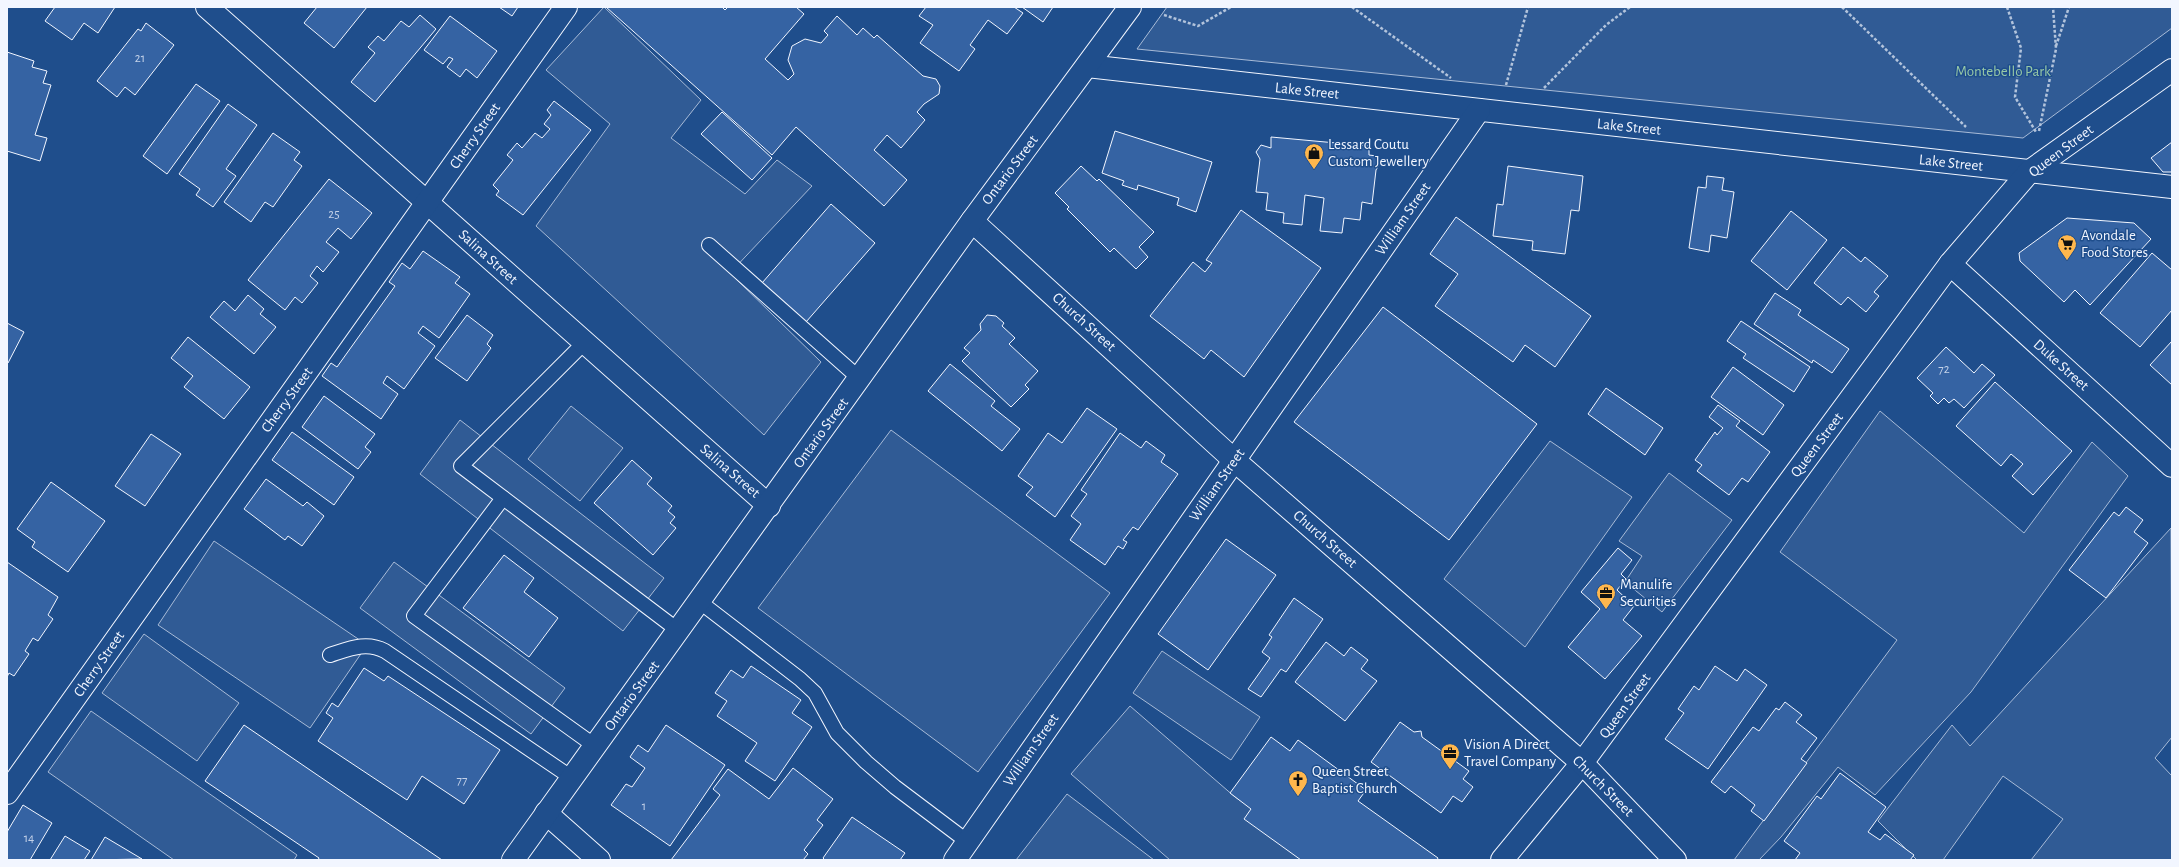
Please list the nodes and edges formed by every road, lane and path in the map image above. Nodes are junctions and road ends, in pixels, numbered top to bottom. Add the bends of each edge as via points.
1 (207, 7) edge
2 (566, 7) edge
3 (1130, 7) edge
4 (1232, 7) edge
5 (1352, 7) edge
6 (1528, 7) edge
7 (1630, 7) edge
8 (1842, 7) edge
9 (2007, 7) edge
10 (2053, 7) edge
11 (2069, 7) edge
12 (1164, 15) dead end
13 (2056, 49) junction
14 (1087, 66) junction
15 (2172, 70) edge
16 (1454, 80) dead end
17 (1499, 112) junction
18 (1966, 127) dead end
19 (2030, 171) junction
20 (2172, 187) edge
21 (427, 203) junction
22 (972, 221) junction
23 (709, 245) dead end
24 (1950, 264) junction
25 (585, 342) junction
26 (860, 379) junction
27 (1234, 460) junction
28 (2172, 466) edge
29 (503, 498) junction
30 (769, 506) junction
31 (700, 602) junction
32 (679, 631) junction
33 (330, 655) dead end
34 (595, 746) junction
35 (1582, 763) junction
36 (572, 778) junction
37 (7, 793) edge
38 (546, 813) junction
39 (968, 842) junction
40 (513, 860) edge
41 (599, 860) edge
42 (956, 860) edge
43 (1502, 860) edge
44 (1675, 860) edge

1 - 21 street, Salina Street
2 - 21 street, Cherry Street
3 - 14 street, Ontario Street
4 - 12 path via 1198,26
5 - 16 path
6 - 17 path
7 - 17 path
8 - 18 path
9 - 13 path via 2021,48 2015,97 2038,135
10 - 13 path
11 - 13 path
14 - 17 street, Lake Street
14 - 22 street, Ontario Street
15 - 19 street, Queen Street
17 - 19 street, Lake Street
17 - 27 street, William Street
19 - 20 street, Lake Street
19 - 24 street, Queen Street
21 - 25 street, Salina Street
21 - 37 street, Cherry Street
22 - 26 street, Ontario Street
22 - 27 street, Church Street
23 - 26 lane
24 - 28 street, Duke Street
24 - 35 street, Queen Street
25 - 29 lane via 461,466
25 - 30 street, Salina Street
26 - 30 street, Ontario Street
27 - 35 street, Church Street
27 - 39 street, William Street
29 - 32 lane
29 - 34 lane via 414,616
30 - 31 street, Ontario Street
31 - 32 street, Ontario Street
31 - 39 lane via 800,679 815,694 838,733 866,762 894,787
32 - 34 street, Ontario Street
33 - 36 lane via 364,645 372,645 385,651
34 - 36 street, Ontario Street
35 - 43 street, Queen Street
35 - 44 street, Church Street
36 - 38 street, Ontario Street
38 - 40 street, Ontario Street
38 - 41 street
39 - 42 street, William Street

